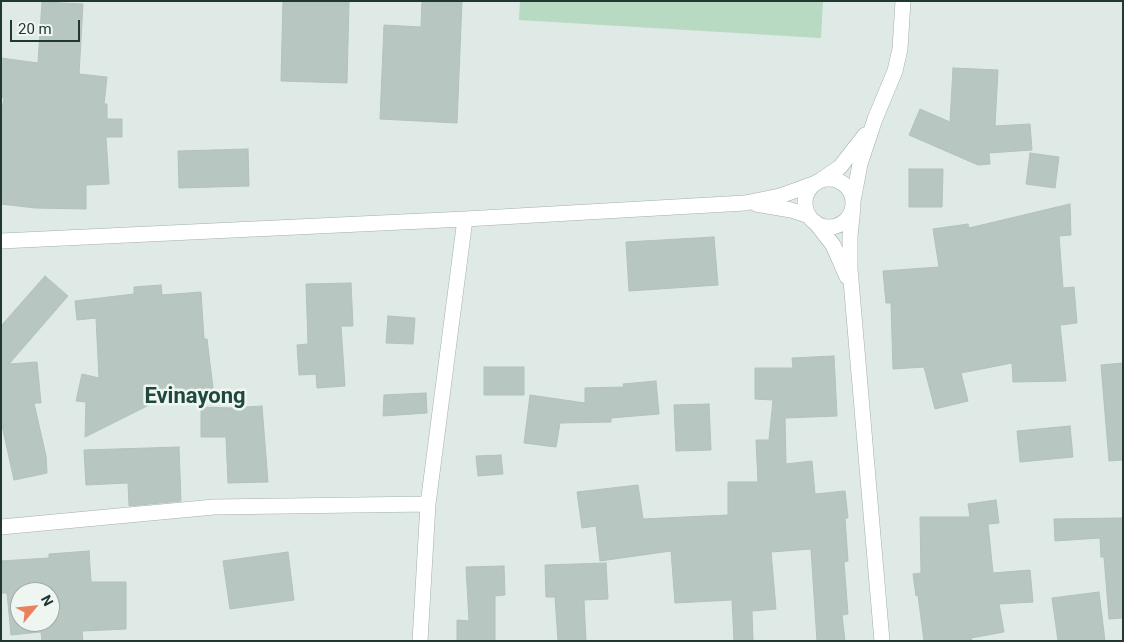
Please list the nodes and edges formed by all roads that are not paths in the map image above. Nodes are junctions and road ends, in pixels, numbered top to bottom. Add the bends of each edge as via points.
1 (903, 1) edge
2 (875, 119) junction
3 (818, 182) junction
4 (745, 203) junction
5 (853, 204) junction
6 (464, 218) junction
7 (812, 219) junction
8 (1, 241) edge
9 (852, 292) junction
10 (428, 504) junction
11 (1, 527) edge
12 (420, 641) edge
13 (882, 641) edge

1 - 2 street via 895,72
2 - 3 street via 840,167
2 - 5 street via 860,164
3 - 4 street via 780,196
3 - 5 street via 842,182 852,195
3 - 7 street via 807,194
4 - 6 street
4 - 7 street via 791,210
5 - 7 street via 848,218 837,226 822,226
5 - 9 street via 850,244
6 - 8 street
6 - 10 street
7 - 9 street via 833,245
9 - 13 street
10 - 11 street via 214,507
10 - 12 street

